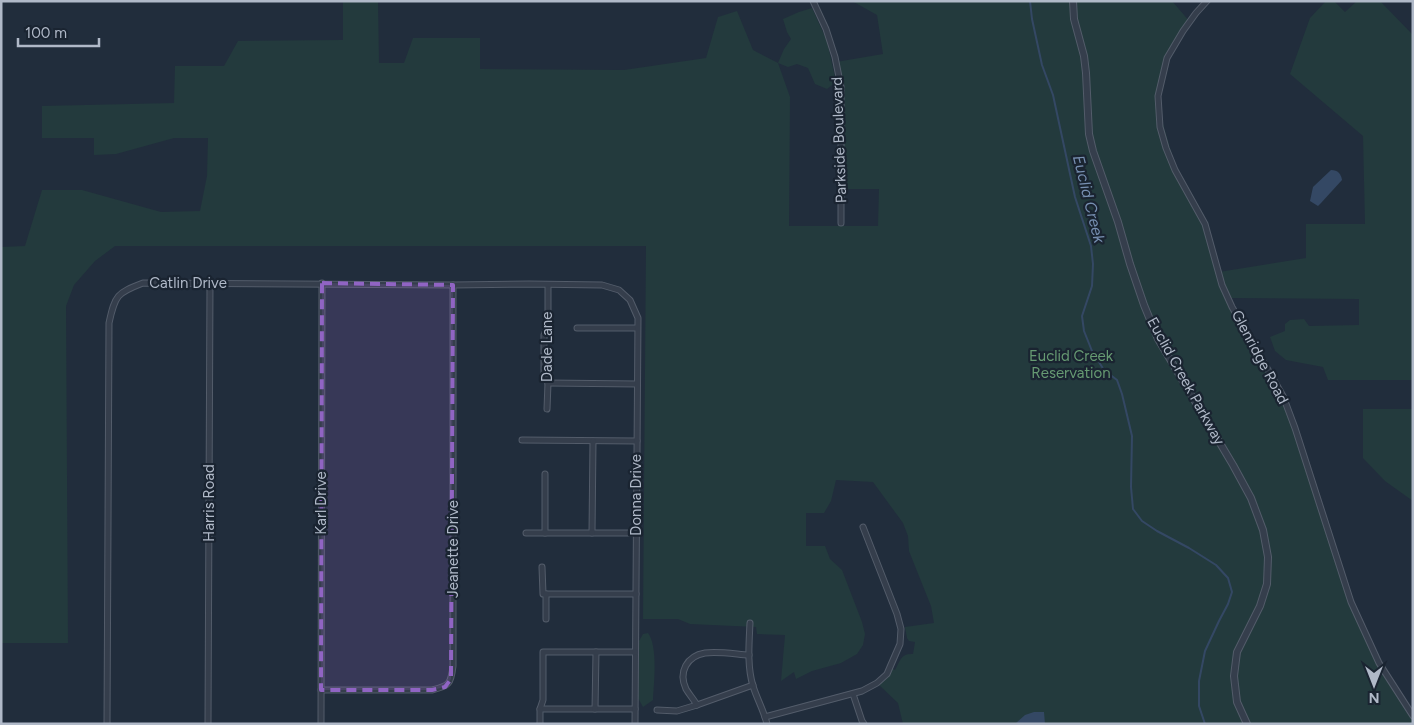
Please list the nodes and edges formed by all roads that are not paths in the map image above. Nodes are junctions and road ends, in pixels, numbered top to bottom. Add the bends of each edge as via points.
1 (813, 1) edge
2 (1073, 1) edge
3 (1208, 1) edge
4 (841, 223) dead end
5 (210, 283) junction
6 (322, 283) junction
7 (548, 284) junction
8 (453, 285) junction
9 (602, 285) joint
10 (577, 328) dead end
11 (637, 328) junction
12 (548, 384) junction
13 (637, 384) junction
14 (547, 409) dead end
15 (522, 440) dead end
16 (593, 441) junction
17 (637, 442) junction
18 (545, 474) dead end
19 (863, 527) dead end
20 (526, 533) dead end
21 (545, 533) junction
22 (592, 533) junction
23 (636, 533) junction
24 (542, 567) dead end
25 (546, 594) junction
26 (636, 594) junction
27 (546, 619) dead end
28 (750, 623) dead end
29 (596, 652) junction
30 (635, 652) junction
31 (748, 655) junction
32 (752, 685) junction
33 (321, 690) junction
34 (853, 694) junction
35 (697, 705) junction
36 (540, 709) junction
37 (595, 709) junction
38 (635, 710) junction
39 (657, 710) dead end
40 (1413, 716) edge
41 (765, 717) junction
42 (107, 724) edge
43 (208, 724) edge
44 (321, 724) edge
45 (540, 724) edge
46 (635, 724) edge
47 (766, 724) edge
48 (864, 724) edge
49 (1247, 724) edge

1 - 4 street, Parkside Boulevard via 835,57 840,87
2 - 49 street, Euclid Creek Parkway via 1074,19 1084,56 1091,142 1144,305 1158,339 1251,498 1263,530 1268,558 1267,584 1237,652 1234,676 1237,702
3 - 40 street, Glenridge Road via 1183,31 1167,58 1158,96 1160,127 1166,148 1205,224 1222,285 1232,307 1283,396 1351,602 1379,663
5 - 6 street, Catlin Drive
5 - 42 street, Catlin Drive via 143,283 125,290 112,309 109,323
5 - 43 street, Harris Road
6 - 8 street, Catlin Drive
6 - 33 street, Karl Drive
7 - 8 street, Catlin Drive
7 - 9 street, Catlin Drive
7 - 12 street, Dade Lane via 548,325 544,335 544,373
8 - 33 street, Jeanette Drive via 451,679 445,687 432,690
9 - 11 street, Donna Drive via 619,290 630,300 638,318
10 - 11 street
11 - 13 street, Donna Drive
12 - 13 street
12 - 14 street, Dade Lane
13 - 17 street, Donna Drive
15 - 16 street
16 - 17 street
16 - 22 street
17 - 23 street, Donna Drive
18 - 21 street
19 - 34 street via 897,614 900,644 887,674 877,683
20 - 21 street
21 - 22 street
22 - 23 street
23 - 26 street, Donna Drive
24 - 25 street via 542,594
25 - 26 street
25 - 27 street
26 - 30 street, Donna Drive
28 - 31 street
29 - 30 street
29 - 36 street via 543,652
29 - 37 street
30 - 38 street, Donna Drive
31 - 32 street
31 - 35 street via 705,653 693,657 685,666 682,678
32 - 35 street
32 - 41 street
33 - 44 street, Karl Drive
34 - 41 street
34 - 48 street
35 - 39 street via 677,711
36 - 37 street
36 - 45 street
37 - 38 street
38 - 46 street, Donna Drive
41 - 47 street

